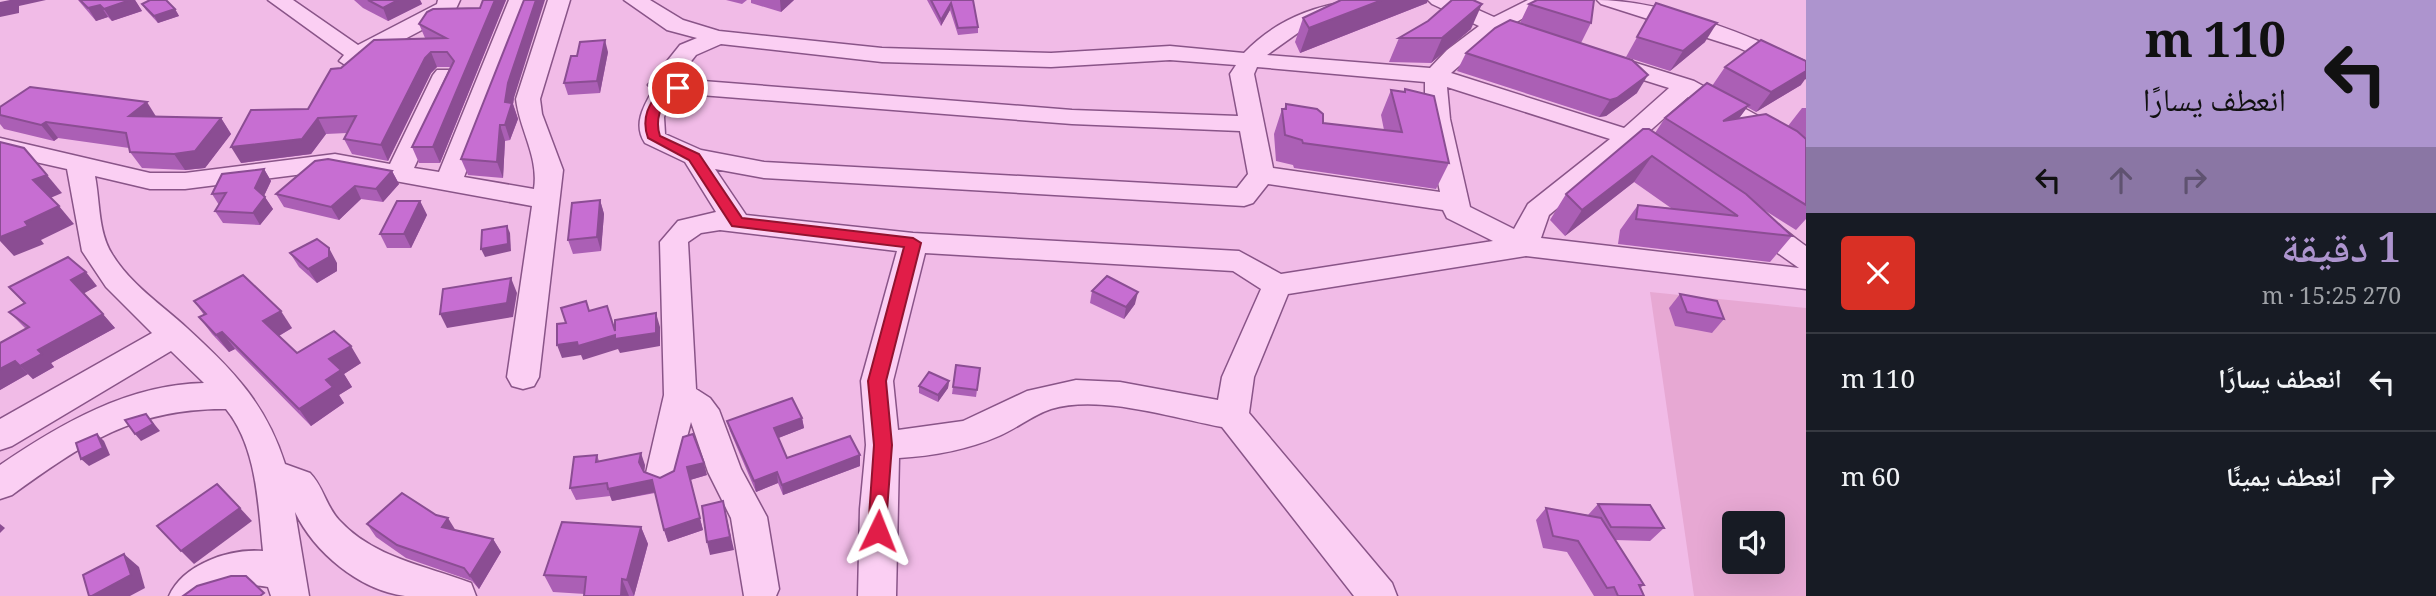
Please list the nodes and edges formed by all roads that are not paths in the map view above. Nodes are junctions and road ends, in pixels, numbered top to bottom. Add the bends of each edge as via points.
1 (279, 0) edge
2 (449, 0) edge
3 (520, 0) edge
4 (559, 0) edge
5 (635, 0) edge
6 (1364, 0) edge
7 (1439, 0) edge
8 (1544, 0) edge
9 (1608, 0) edge
10 (1494, 24) junction
11 (718, 37) junction
12 (1558, 45) edge
13 (1584, 53) edge
14 (357, 54) junction
15 (1248, 59) junction
16 (1806, 71) edge
17 (341, 72) edge
18 (444, 75) edge
19 (1437, 76) junction
20 (667, 86) junction
21 (1686, 86) junction
22 (1251, 124) junction
23 (1628, 137) junction
24 (0, 146) edge
25 (1806, 153) edge
26 (694, 157) junction
27 (1662, 161) edge
28 (78, 164) junction
29 (399, 173) junction
30 (1261, 175) junction
31 (448, 183) junction
32 (545, 200) junction
33 (1456, 203) junction
34 (1731, 208) edge
35 (737, 223) junction
36 (913, 243) junction
37 (1526, 246) junction
38 (1804, 260) edge
39 (1277, 285) junction
40 (174, 334) junction
41 (523, 377) dead end
42 (680, 395) junction
43 (233, 396) junction
44 (1232, 416) junction
45 (0, 436) edge
46 (883, 445) junction
47 (663, 473) edge
48 (270, 478) junction
49 (0, 484) edge
50 (286, 584) edge
51 (760, 589) dead end
52 (188, 596) edge
53 (457, 596) edge
54 (877, 596) edge
55 (1378, 596) edge

1 - 14 street
2 - 14 street via 446,8 428,19
3 - 31 street
4 - 32 street via 528,99 550,170
5 - 11 street via 675,25
6 - 15 street via 1284,31
7 - 10 street
8 - 10 street
9 - 16 street via 1747,43
10 - 12 street
10 - 19 street
11 - 15 street via 882,55 1051,60 1170,53
11 - 20 street via 688,50 660,85
13 - 21 street
14 - 17 street
15 - 19 street
15 - 22 street via 1242,74
18 - 29 street
19 - 23 street
19 - 33 street via 1436,119
20 - 22 street via 1072,117
20 - 26 street via 652,114 654,138
21 - 23 street
21 - 25 street
22 - 30 street
23 - 27 street
23 - 37 street via 1538,210 1527,231
24 - 28 street
26 - 30 street via 764,170 1244,197
26 - 35 street
28 - 29 street via 150,181 185,181 335,162
28 - 40 street via 99,259
29 - 31 street
30 - 33 street
31 - 32 street
32 - 41 street
33 - 37 street via 1457,212
34 - 38 street
35 - 36 street
35 - 42 street via 689,225 674,242
36 - 39 street via 1239,261
36 - 46 street via 877,381
37 - 38 street
37 - 39 street
39 - 44 street via 1238,377
40 - 43 street via 206,362
40 - 45 street
42 - 47 street
42 - 51 street via 707,419 725,472 749,517
43 - 48 street via 252,423
43 - 49 street via 192,395 153,402 97,424
44 - 46 street via 1097,393 1056,395 986,427 949,438
44 - 55 street
46 - 54 street
48 - 50 street
48 - 53 street via 299,483 318,520 340,546 385,571
50 - 52 street via 240,565

